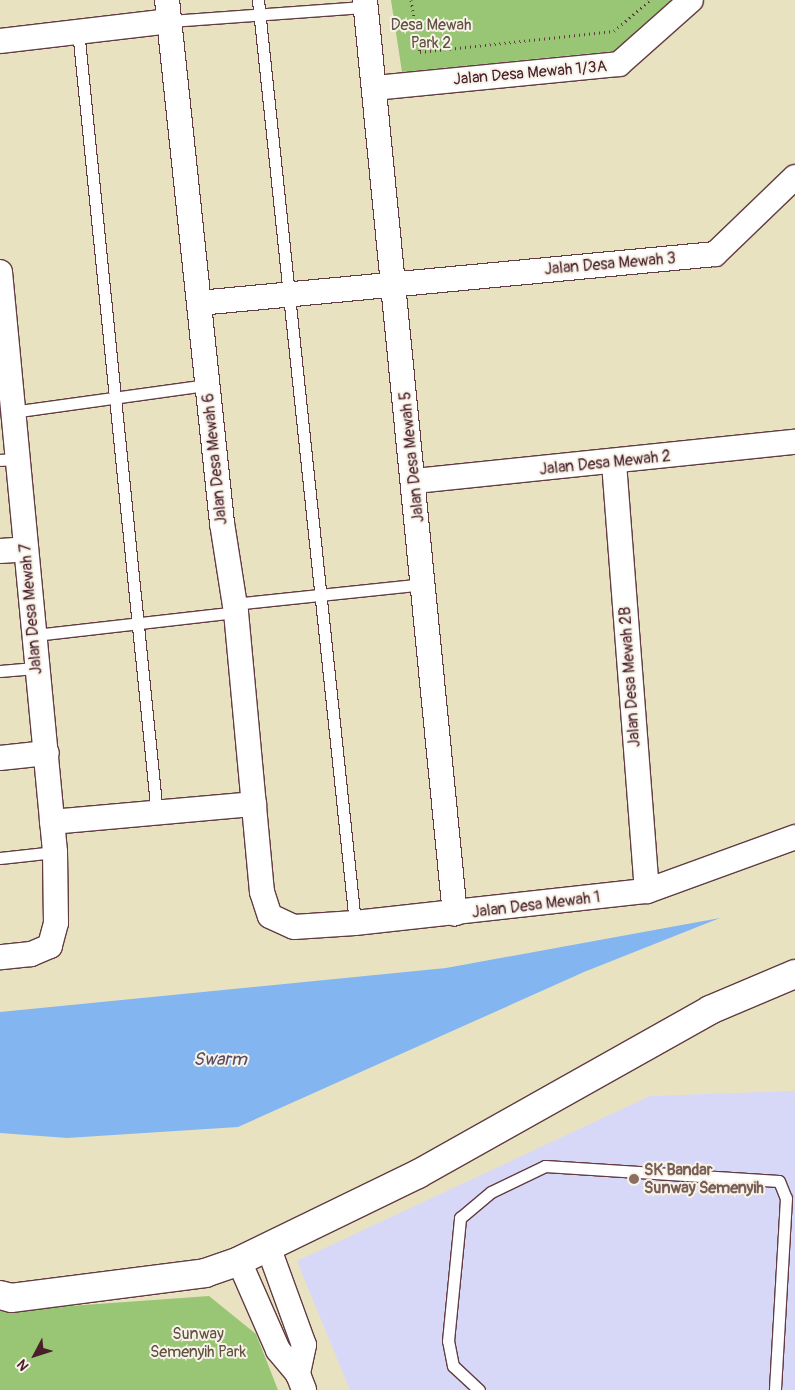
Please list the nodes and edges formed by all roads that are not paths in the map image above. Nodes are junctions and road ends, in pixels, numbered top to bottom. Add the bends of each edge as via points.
1 (258, 0) edge
2 (691, 0) edge
3 (365, 3) edge
4 (168, 11) edge
5 (259, 14) junction
6 (78, 30) junction
7 (0, 41) edge
8 (375, 88) junction
9 (795, 177) edge
10 (0, 272) edge
11 (394, 283) junction
12 (291, 294) junction
13 (199, 303) junction
14 (4, 348) edge
15 (208, 385) junction
16 (115, 397) junction
17 (12, 412) junction
18 (795, 442) edge
19 (9, 460) edge
20 (614, 463) junction
21 (415, 481) junction
22 (26, 549) junction
23 (0, 551) edge
24 (424, 584) junction
25 (323, 594) junction
26 (235, 608) junction
27 (139, 625) junction
28 (34, 635) junction
29 (35, 668) junction
30 (0, 671) edge
31 (47, 753) junction
32 (0, 758) edge
33 (254, 804) junction
34 (157, 814) junction
35 (52, 822) junction
36 (795, 838) edge
37 (56, 852) junction
38 (0, 858) edge
39 (647, 892) junction
40 (455, 914) junction
41 (270, 916) joint
42 (355, 923) junction
43 (0, 957) edge
44 (795, 974) edge
45 (270, 1249) junction
46 (239, 1261) junction
47 (0, 1295) edge
48 (301, 1382) edge
49 (479, 1390) edge
50 (775, 1390) edge

1 - 5 lane
2 - 8 street, Jalan Desa Mewah 1/3A via 619,64
3 - 5 lane
3 - 8 street, Jalan Desa Mewah 5
4 - 5 lane
4 - 6 street
4 - 13 street, Jalan Desa Mewah 6
5 - 12 lane
6 - 7 street
6 - 16 lane
8 - 11 street, Jalan Desa Mewah 5
9 - 11 street, Jalan Desa Mewah 3 via 715,254
10 - 14 street, Jalan Desa Mewah 7
11 - 12 street, Jalan Desa Mewah 3
11 - 21 street, Jalan Desa Mewah 5
12 - 13 street, Jalan Desa Mewah 3
12 - 25 lane
13 - 15 street, Jalan Desa Mewah 6
14 - 17 street, Jalan Desa Mewah 7
15 - 16 lane
15 - 26 street, Jalan Desa Mewah 6
16 - 17 lane
16 - 27 lane
17 - 19 street, Jalan Desa Mewah 7
18 - 20 street, Jalan Desa Mewah 2
19 - 22 street, Jalan Desa Mewah 7
20 - 21 street, Jalan Desa Mewah 2
20 - 39 street, Jalan Desa Mewah 2B
21 - 24 street, Jalan Desa Mewah 5
22 - 23 street
22 - 28 street, Jalan Desa Mewah 7
24 - 25 lane
24 - 40 street, Jalan Desa Mewah 5
25 - 26 lane
25 - 42 lane
26 - 27 lane
26 - 33 street, Jalan Desa Mewah 6
27 - 28 lane
27 - 34 lane
28 - 29 street, Jalan Desa Mewah 7
29 - 30 lane
29 - 31 street, Jalan Desa Mewah 7
31 - 32 street
31 - 35 street, Jalan Desa Mewah 7
33 - 34 street
33 - 41 street, Jalan Desa Mewah 6 via 262,892
34 - 35 street
35 - 37 street, Jalan Desa Mewah 7
36 - 39 street, Jalan Desa Mewah 1
37 - 38 lane
37 - 43 street, Jalan Desa Mewah 7 via 56,922 50,946 31,954
39 - 40 street, Jalan Desa Mewah 1
40 - 42 street, Jalan Desa Mewah 1
41 - 42 street, Jalan Desa Mewah 1 via 294,927
44 - 45 street via 710,1010 418,1174
45 - 46 street
45 - 48 street via 304,1346
46 - 47 street via 205,1273 11,1298
46 - 48 street via 278,1350
49 - 50 lane via 453,1366 448,1341 460,1218 491,1192 545,1166 779,1181 786,1198

